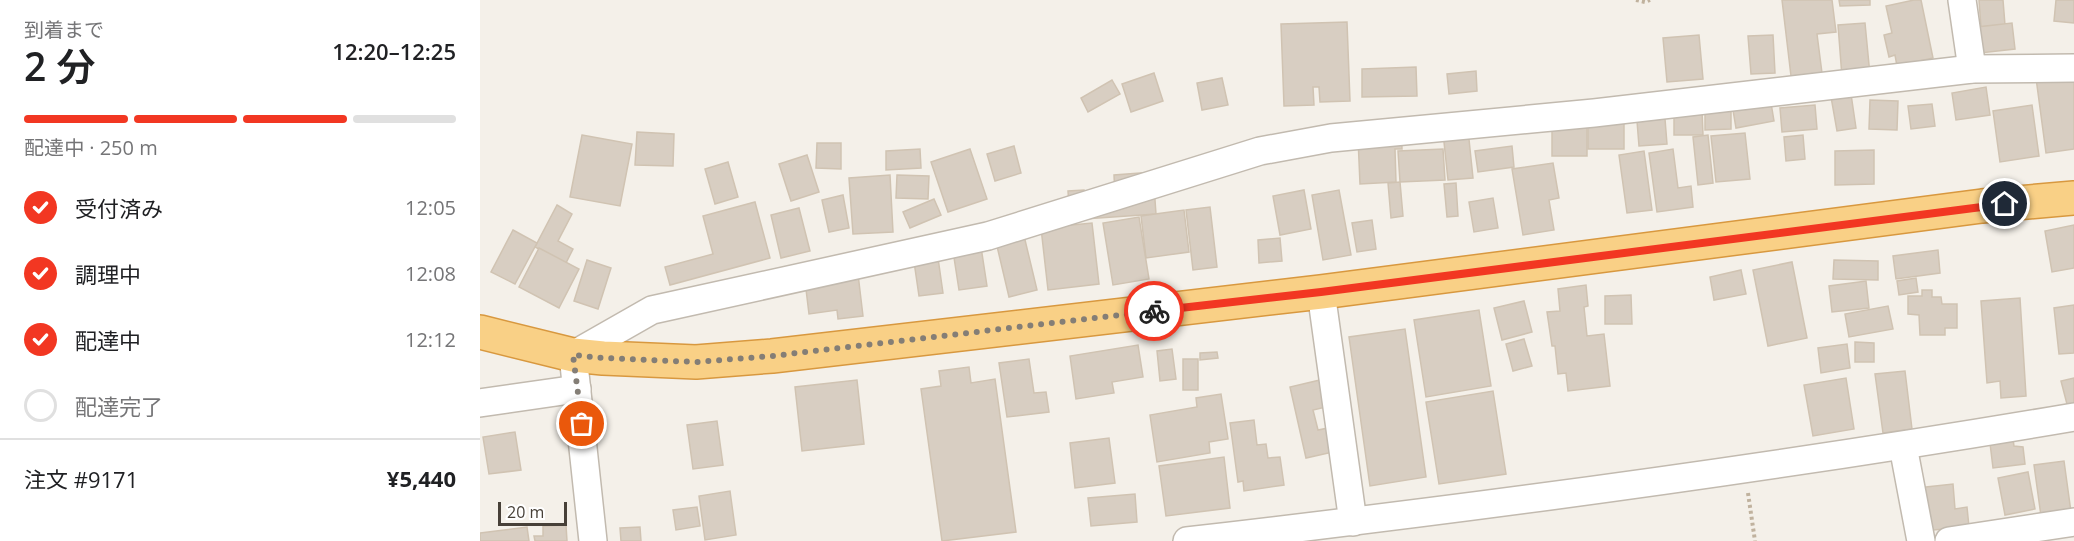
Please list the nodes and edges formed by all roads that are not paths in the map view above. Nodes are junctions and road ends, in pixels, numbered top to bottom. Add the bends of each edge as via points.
1 (1962, 0) edge
2 (2074, 68) edge
3 (1971, 69) junction
4 (2074, 198) edge
5 (1321, 292) junction
6 (480, 333) edge
7 (573, 355) junction
8 (577, 389) junction
9 (480, 403) edge
10 (2074, 417) edge
11 (1903, 446) junction
12 (1353, 522) junction
13 (2074, 522) edge
14 (593, 541) edge
15 (1186, 541) edge
16 (1921, 541) edge
17 (1949, 541) edge

1 - 3 street
2 - 3 street
3 - 7 street via 1594,113 1331,138 1260,151 988,236 652,310
4 - 5 highway via 1982,206
5 - 7 highway via 772,356 696,362
5 - 12 street
6 - 7 highway
7 - 8 street
8 - 9 street
8 - 14 street
10 - 11 street
11 - 12 street
11 - 16 street
12 - 15 street
13 - 17 street

